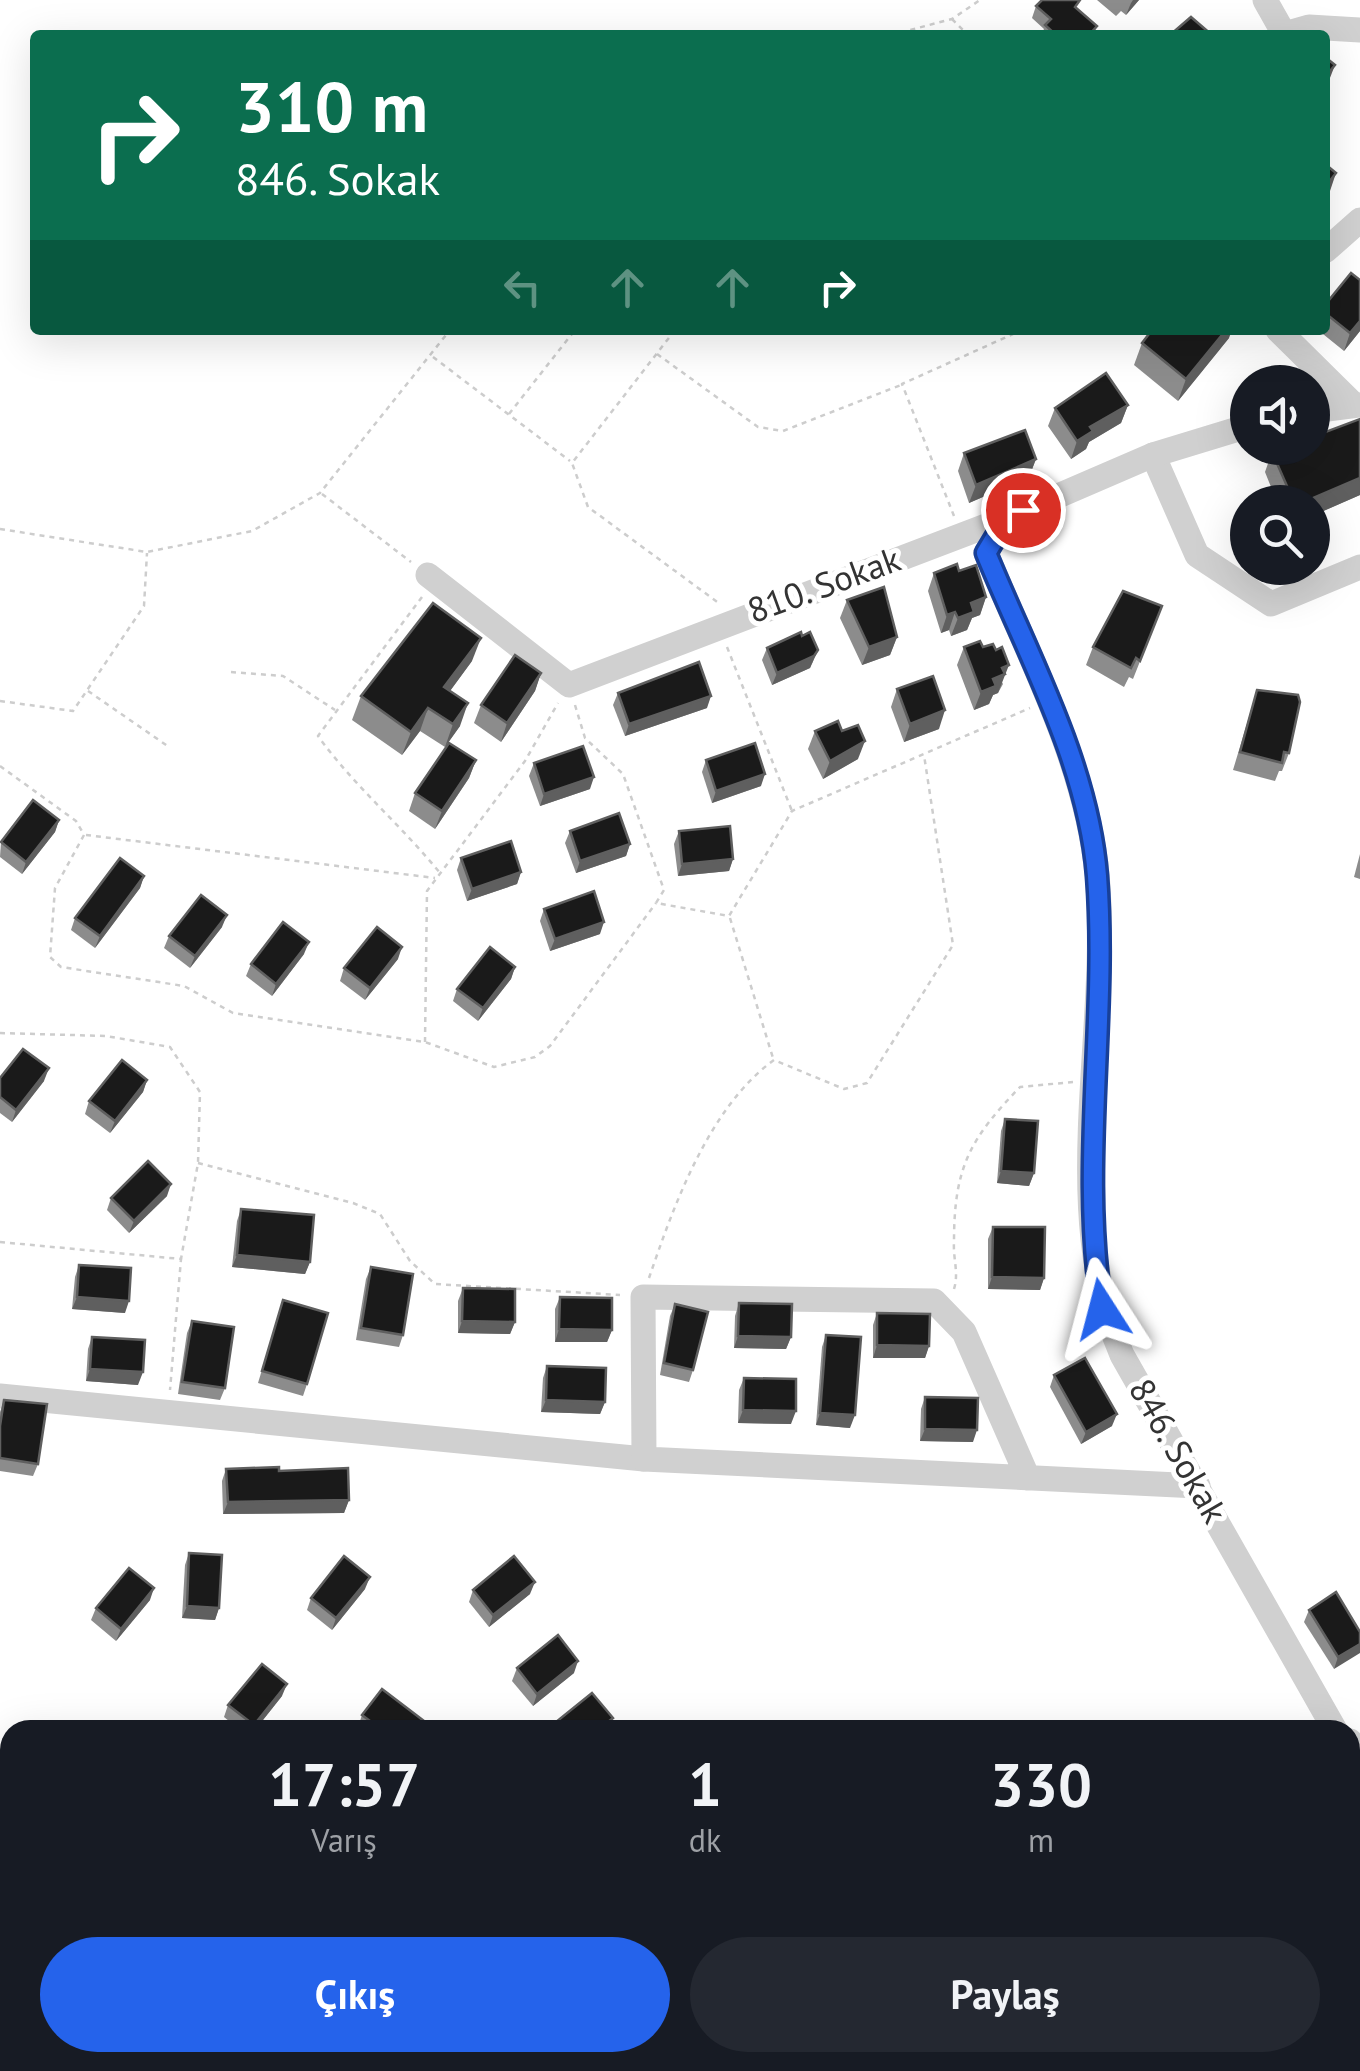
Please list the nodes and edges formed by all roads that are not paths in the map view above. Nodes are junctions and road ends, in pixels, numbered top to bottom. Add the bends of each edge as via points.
1 (1265, 0) edge
2 (1280, 30) edge
3 (1299, 30) edge
4 (1360, 30) edge
5 (1360, 220) edge
6 (1330, 247) edge
7 (1283, 335) edge
8 (1357, 405) edge
9 (1330, 408) edge
10 (1230, 432) edge
11 (1152, 456) junction
12 (1007, 518) junction
13 (1360, 568) edge
14 (431, 577) road end
15 (0, 1396) edge
16 (644, 1459) junction
17 (1028, 1478) junction
18 (1198, 1486) junction
19 (1333, 1720) edge

1 - 2 street
3 - 4 street
5 - 6 street
7 - 8 street
8 - 9 street
10 - 11 street, 810. Sokak
11 - 12 street, 810. Sokak
11 - 13 street via 1196,556 1271,604
12 - 14 street, 810. Sokak via 569,684
12 - 18 street, 846. Sokak via 986,553 1076,771 1097,874 1094,1242 1102,1309
15 - 16 street
16 - 17 street
16 - 17 street via 643,1297 934,1301 964,1332
17 - 18 street
18 - 19 street, 846. Sokak

